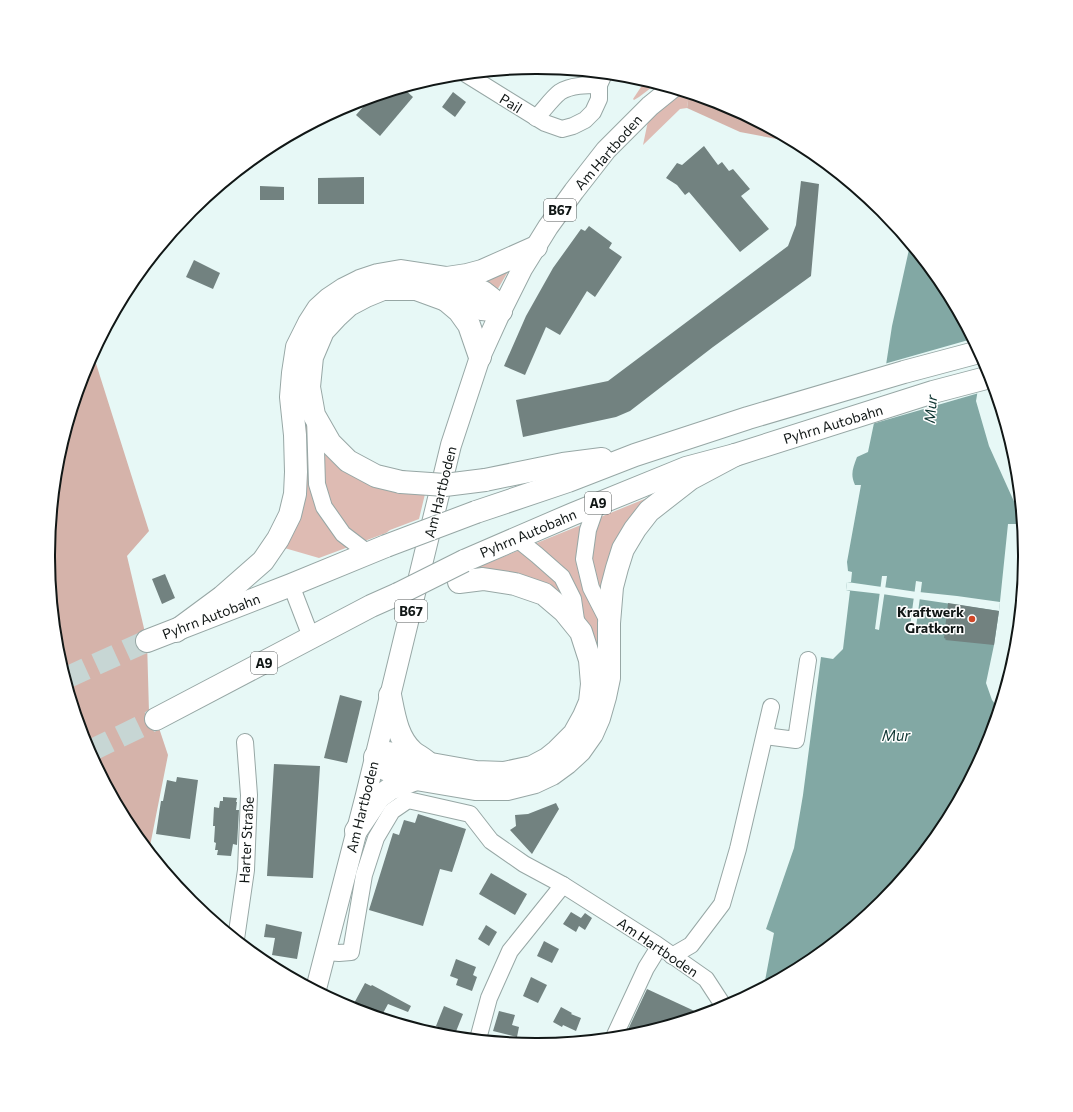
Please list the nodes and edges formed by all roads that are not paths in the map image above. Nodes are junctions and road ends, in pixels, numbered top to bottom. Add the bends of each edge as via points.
1 (474, 79) edge
2 (602, 80) edge
3 (666, 93) edge
4 (536, 118) junction
5 (536, 247) junction
6 (447, 278) junction
7 (446, 300) junction
8 (501, 310) junction
9 (973, 354) edge
10 (480, 357) junction
11 (983, 378) edge
12 (315, 416) junction
13 (635, 455) junction
14 (735, 455) junction
15 (597, 504) junction
16 (516, 538) junction
17 (377, 549) junction
18 (291, 585) junction
19 (398, 594) junction
20 (609, 623) junction
21 (577, 627) junction
22 (176, 631) junction
23 (311, 637) junction
24 (147, 641) tunnel mouth
25 (808, 660) dead end
26 (390, 695) junction
27 (771, 707) dead end
28 (156, 719) tunnel mouth
29 (765, 736) junction
30 (245, 742) dead end
31 (375, 757) junction
32 (424, 771) junction
33 (356, 831) junction
34 (563, 885) junction
35 (237, 933) edge
36 (659, 947) junction
37 (326, 952) junction
38 (672, 956) junction
39 (317, 984) edge
40 (720, 1001) edge
41 (617, 1030) edge
42 (479, 1034) edge

1 - 4 street, Pail
2 - 4 street, Pail via 560,92
2 - 4 street, Pail via 599,100 585,120 562,129
3 - 5 main road, Am Hartboden / B67 via 606,150
5 - 6 highway via 482,271
5 - 8 main road, Am Hartboden / B67
6 - 8 highway via 483,292
6 - 22 highway via 401,271 378,275 344,289 318,309 297,347 292,373 296,472 295,494 290,515 263,561 222,597
7 - 8 highway via 482,309
7 - 10 highway via 459,311 469,325
7 - 12 highway via 416,289 383,289 349,305 323,331 312,357 309,387
8 - 10 main road, Am Hartboden / B67
9 - 13 highway, Pyhrn Autobahn / A9 via 748,418
10 - 26 main road, Am Hartboden / B67 via 452,445
11 - 14 highway, Pyhrn Autobahn / A9
12 - 13 highway, bridge via 330,443 348,461 376,476 401,482 445,485 485,480 563,464
12 - 17 street via 317,484 324,507 343,534
13 - 17 highway, Pyhrn Autobahn / A9, bridge
14 - 15 highway, Pyhrn Autobahn / A9 via 686,468
14 - 20 highway via 690,479 649,511 623,549 612,587
15 - 16 highway, Pyhrn Autobahn / A9
15 - 20 street via 588,530 584,558 591,588
16 - 19 highway, Pyhrn Autobahn / A9, bridge
16 - 21 street via 562,577 573,599
17 - 18 highway, Pyhrn Autobahn / A9
18 - 22 highway, Pyhrn Autobahn / A9
18 - 23 street
19 - 21 highway, bridge via 483,579 515,584 544,594 564,610
19 - 23 highway, Pyhrn Autobahn / A9
20 - 32 highway via 606,697 592,734 580,751 567,763 535,782 507,789 475,788
21 - 32 highway via 590,660 590,702 574,734 557,752 532,767 504,774
22 - 24 highway, Pyhrn Autobahn / A9
23 - 28 highway, Pyhrn Autobahn / A9
25 - 29 street via 796,740
26 - 31 main road, Am Hartboden / B67
26 - 32 highway via 397,728
27 - 29 street
29 - 38 street via 722,904 691,945
30 - 35 street, Harter Straße via 249,795 246,870
31 - 32 highway via 385,769 398,774
31 - 33 main road, Am Hartboden / B67
32 - 33 highway via 379,797
33 - 37 main road, Am Hartboden / B67
34 - 36 street, Am Hartboden
34 - 37 street, Am Hartboden via 524,864 491,841 470,814 408,800 392,811 376,838 364,875 351,952
34 - 42 street via 510,951 489,998
36 - 38 street, Am Hartboden
36 - 41 street via 646,968
37 - 39 main road, Am Hartboden / B67
38 - 40 street, Am Hartboden via 706,980

